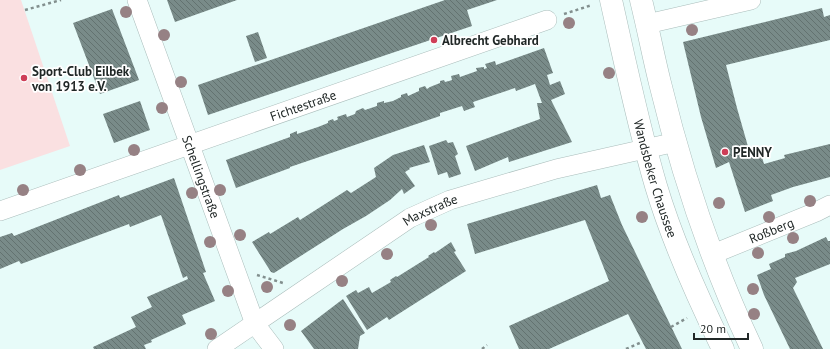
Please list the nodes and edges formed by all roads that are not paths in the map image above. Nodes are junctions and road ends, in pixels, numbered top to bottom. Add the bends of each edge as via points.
1 (137, 0) edge
2 (641, 0) edge
3 (751, 0) edge
4 (605, 1) edge
5 (547, 20) road end
6 (647, 24) junction
7 (676, 142) junction
8 (190, 145) junction
9 (645, 148) junction
10 (830, 205) edge
11 (0, 211) edge
12 (713, 254) junction
13 (255, 324) junction
14 (217, 349) edge
15 (274, 349) edge
16 (723, 349) edge
17 (752, 349) edge

1 - 8 street, Schellingstraße
2 - 6 main road
3 - 6 street
4 - 9 main road, Wandsbeker Chaussee
5 - 8 street, Fichtestraße
6 - 7 main road
7 - 9 street, Maxstraße
7 - 12 main road
8 - 11 street, Fichtestraße
8 - 13 street, Schellingstraße
9 - 13 street, Maxstraße via 556,168 450,200 410,218
9 - 16 main road, Wandsbeker Chaussee via 670,230
10 - 12 street, Roßberg
12 - 17 main road
13 - 14 street, Maxstraße
13 - 15 street, Schellingstraße

